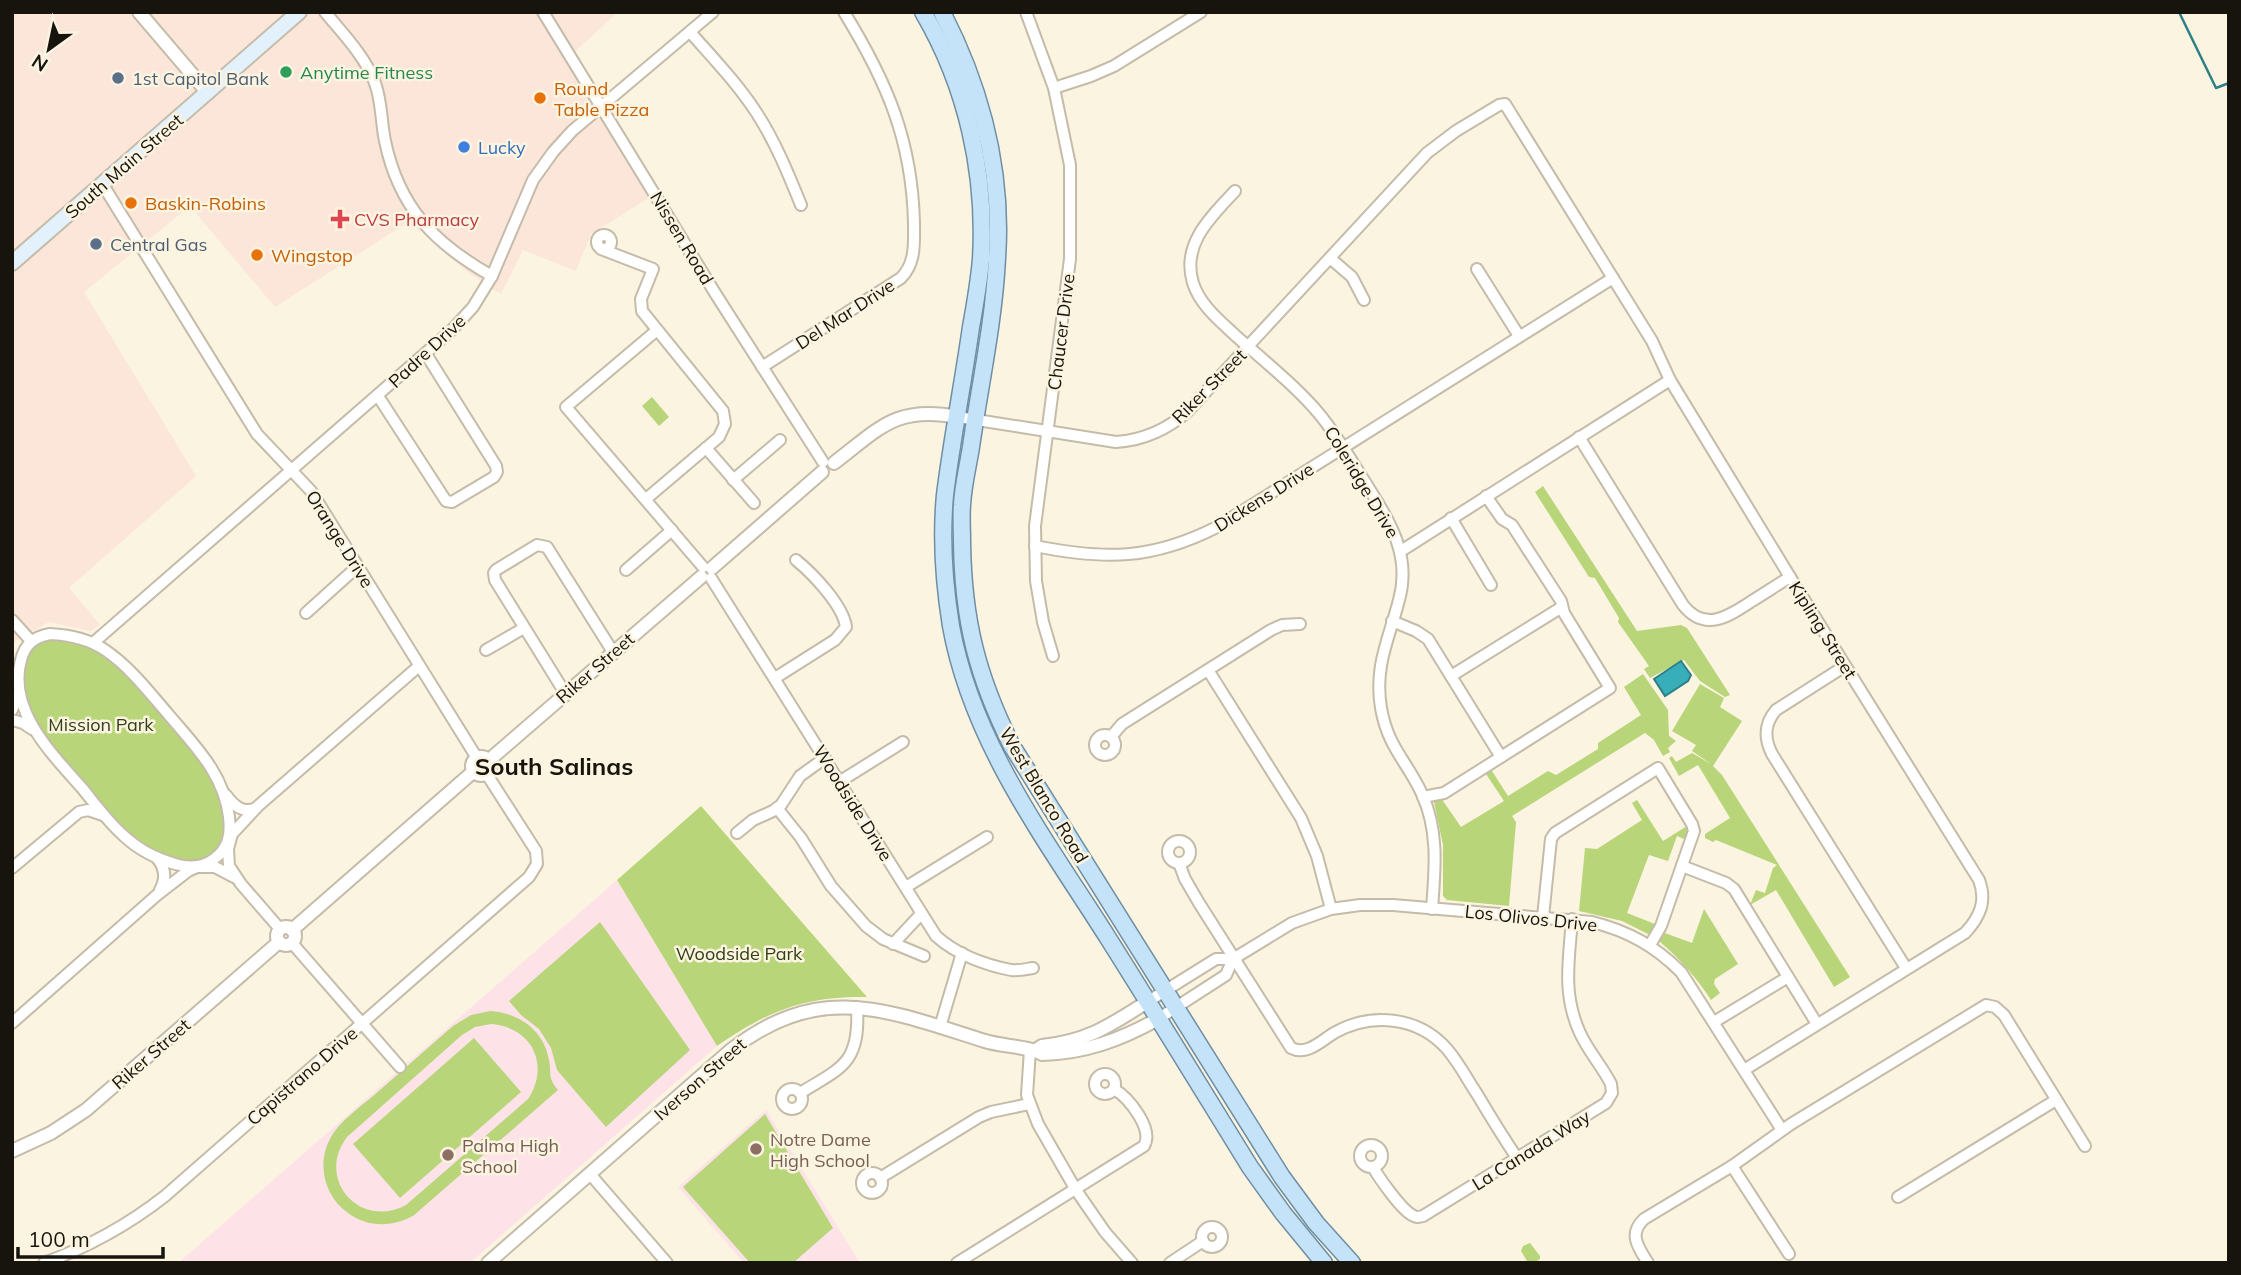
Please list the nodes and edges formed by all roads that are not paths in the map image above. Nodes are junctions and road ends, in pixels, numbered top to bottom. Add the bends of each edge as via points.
1 (139, 12) edge
2 (299, 12) edge
3 (326, 12) edge
4 (543, 12) edge
5 (713, 12) edge
6 (844, 12) edge
7 (923, 12) edge
8 (942, 12) edge
9 (1026, 12) edge
10 (1201, 12) edge
11 (690, 32) junction
12 (1054, 88) junction
13 (208, 93) junction
14 (1505, 104) joint
15 (601, 106) junction
16 (103, 186) junction
17 (1235, 191) dead end
18 (801, 205) dead end
19 (601, 249) dead end
20 (1330, 257) junction
21 (12, 263) edge
22 (1477, 270) dead end
23 (492, 276) junction
24 (1613, 278) junction
25 (1364, 300) dead end
26 (656, 331) junction
27 (1519, 336) junction
28 (1248, 347) junction
29 (426, 354) junction
30 (762, 367) junction
31 (1670, 380) junction
32 (378, 396) junction
33 (958, 417) junction
34 (975, 420) junction
35 (1049, 431) junction
36 (1579, 437) junction
37 (780, 440) dead end
38 (706, 448) junction
39 (1343, 448) junction
40 (826, 466) junction
41 (293, 470) junction
42 (733, 480) junction
43 (1486, 496) junction
44 (646, 499) junction
45 (754, 503) dead end
46 (1451, 519) junction
47 (672, 530) junction
48 (1035, 546) junction
49 (1401, 551) junction
50 (796, 560) dead end
51 (357, 566) junction
52 (626, 570) dead end
53 (707, 573) junction
54 (1790, 578) junction
55 (1491, 585) dead end
56 (1562, 607) junction
57 (306, 613) dead end
58 (12, 620) edge
59 (119, 621) junction
60 (1392, 621) junction
61 (1300, 624) dead end
62 (524, 628) junction
63 (31, 641) junction
64 (93, 643) junction
65 (486, 650) dead end
66 (613, 652) junction
67 (113, 656) junction
68 (1053, 656) dead end
69 (419, 666) junction
70 (1845, 666) junction
71 (1208, 670) junction
72 (1451, 676) junction
73 (775, 678) junction
74 (20, 690) junction
75 (565, 694) junction
76 (12, 710) edge
77 (12, 720) edge
78 (35, 731) junction
79 (1111, 737) dead end
80 (903, 742) dead end
81 (1501, 757) junction
82 (825, 758) junction
83 (482, 766) junction
84 (839, 782) junction
85 (78, 784) junction
86 (224, 793) junction
87 (1423, 797) junction
88 (258, 806) junction
89 (777, 808) junction
90 (72, 816) junction
91 (106, 816) junction
92 (737, 833) dead end
93 (986, 837) dead end
94 (229, 839) junction
95 (155, 856) junction
96 (537, 860) joint
97 (1179, 863) dead end
98 (1682, 866) junction
99 (197, 867) junction
100 (12, 868) edge
101 (241, 884) junction
102 (906, 887) junction
103 (157, 895) junction
104 (1331, 909) junction
105 (1432, 909) junction
106 (921, 914) junction
107 (1543, 917) junction
108 (1572, 919) junction
109 (286, 936) junction
110 (893, 943) junction
111 (1650, 945) junction
112 (962, 953) junction
113 (924, 956) dead end
114 (1233, 959) junction
115 (1033, 968) dead end
116 (1906, 968) junction
117 (1788, 977) junction
118 (1166, 990) junction
119 (1147, 1002) junction
120 (857, 1007) junction
121 (1176, 1007) junction
122 (1158, 1019) junction
123 (1714, 1022) junction
124 (12, 1023) edge
125 (363, 1024) junction
126 (1816, 1024) junction
127 (940, 1027) junction
128 (1033, 1050) junction
129 (400, 1067) dead end
130 (1744, 1070) junction
131 (1114, 1089) dead end
132 (800, 1093) dead end
133 (2056, 1100) junction
134 (1029, 1104) junction
135 (1783, 1130) junction
136 (2085, 1146) dead end
137 (12, 1150) edge
138 (1517, 1158) junction
139 (1732, 1166) junction
140 (1373, 1167) dead end
141 (590, 1174) junction
142 (880, 1178) dead end
143 (1076, 1190) junction
144 (1898, 1197) dead end
145 (1203, 1241) dead end
146 (1789, 1254) dead end
147 (44, 1263) edge
148 (488, 1263) edge
149 (667, 1263) edge
150 (957, 1263) edge
151 (1132, 1263) edge
152 (1170, 1263) edge
153 (1324, 1263) edge
154 (1352, 1263) edge
155 (1648, 1263) edge

1 - 13 street
2 - 13 main road, South Main Street
3 - 23 street via 375,82 389,156 407,200 441,243
4 - 15 street, Nissen Road
5 - 11 street, Padre Drive
6 - 30 street, Del Mar Drive via 885,84 901,133 914,210 913,258 901,278
7 - 33 main road, West Blanco Road via 961,95 982,211 981,261
8 - 34 main road, West Blanco Road via 977,93 997,200 998,257
9 - 12 street, Chaucer Drive
10 - 12 street via 1114,66
11 - 15 street, Padre Drive
11 - 18 street via 757,113
12 - 35 street, Chaucer Drive via 1070,165 1071,232
13 - 16 main road, South Main Street
14 - 20 street, Riker Street via 1427,153
14 - 24 street, Kipling Street
15 - 23 street, Padre Drive via 572,131 533,180
15 - 30 street, Nissen Road
16 - 21 main road, South Main Street
16 - 41 street, Orange Drive via 257,434
17 - 28 street, Coleridge Drive via 1200,231 1190,272 1203,303
19 - 26 street via 653,270 641,308
20 - 25 street via 1352,277
20 - 28 street, Riker Street
22 - 27 street
23 - 29 street, Padre Drive via 465,317
24 - 27 street, Dickens Drive
24 - 31 street, Kipling Street via 1653,341
26 - 38 street via 723,411 724,428
26 - 44 street, Woodside Drive via 566,407
27 - 39 street, Dickens Drive
28 - 35 street, Riker Street via 1188,411 1155,433 1116,442
28 - 39 street, Coleridge Drive via 1319,413
29 - 32 street, Padre Drive
29 - 32 street via 496,466 494,477 446,502
30 - 40 street, Nissen Road
31 - 36 street
31 - 54 street, Kipling Street
32 - 41 street, Padre Drive
33 - 34 street, Riker Street
33 - 40 street, Riker Street via 929,413 903,417
33 - 119 main road, West Blanco Road via 945,497 943,555 951,625 969,693 1003,769
34 - 35 street, Riker Street
34 - 118 main road, West Blanco Road via 962,505 962,582 982,680 1012,746
35 - 48 street, Chaucer Drive
36 - 43 street
36 - 54 street via 1692,614 1711,620 1724,618
37 - 42 street
38 - 42 street
38 - 44 street
39 - 48 street, Dickens Drive via 1217,527 1177,545 1116,556
39 - 49 street, Coleridge Drive via 1385,514
40 - 53 street, Riker Street
41 - 51 street, Orange Drive
41 - 59 street, Padre Drive
42 - 45 street
43 - 46 street
43 - 56 street via 1512,525
44 - 47 street, Woodside Drive
46 - 49 street
46 - 55 street
47 - 52 street
47 - 53 street, Woodside Drive
48 - 68 street, Chaucer Drive via 1039,599
49 - 60 street, Coleridge Drive via 1403,583
50 - 73 street via 817,576 846,627 835,640
51 - 57 street
51 - 69 street, Orange Drive
53 - 66 street, Riker Street
53 - 73 street, Woodside Drive
54 - 70 street, Kipling Street
56 - 72 street
56 - 81 street via 1611,688
58 - 63 street
59 - 64 street, Padre Drive
59 - 67 street via 109,639
60 - 72 street via 1424,635
60 - 87 street, Coleridge Drive via 1380,662 1381,710 1393,748
61 - 71 street via 1271,630
62 - 65 street
62 - 66 street via 494,573 540,544 549,550
62 - 75 street
63 - 64 street via 60,634
63 - 74 street via 20,663
64 - 67 street
66 - 75 street, Riker Street
67 - 86 street via 204,756
69 - 83 street, Orange Drive
69 - 88 street
70 - 116 street, Kipling Street via 1983,889 1982,907 1974,924
70 - 116 street via 1776,710 1766,739
71 - 79 street via 1122,724
71 - 104 street via 1301,818
72 - 81 street
73 - 82 street, Woodside Drive
74 - 76 street
74 - 78 street
75 - 83 street, Riker Street
77 - 78 street
78 - 85 street
80 - 84 street
81 - 87 street via 1444,793
82 - 84 street, Woodside Drive
82 - 89 street via 800,776
83 - 96 street, Orange Drive via 536,851
83 - 109 street, Riker Street
84 - 102 street, Woodside Drive
85 - 90 street via 80,802
85 - 91 street
86 - 88 street via 242,810
86 - 94 street
87 - 105 street, Coleridge Drive via 1435,839
88 - 94 street
89 - 92 street
89 - 110 street via 795,828 831,887 873,932
90 - 91 street via 88,810
90 - 100 street
91 - 95 street via 124,836
93 - 102 street
94 - 99 street via 214,859
94 - 101 street via 229,866
95 - 99 street
95 - 103 street via 165,876
96 - 125 street, Capistrano Drive via 529,877
97 - 114 street
98 - 107 street via 1694,827 1658,768 1555,833
98 - 111 street
98 - 117 street via 1731,886
99 - 101 street via 219,868
99 - 103 street
101 - 109 street
102 - 106 street, Woodside Drive
103 - 124 street
104 - 105 street, Los Olivos Drive via 1377,905
104 - 114 street, Los Olivos Drive via 1292,923
105 - 107 street, Los Olivos Drive
106 - 110 street
106 - 112 street, Woodside Drive via 936,936
107 - 108 street, Los Olivos Drive
108 - 111 street, Los Olivos Drive via 1611,927
108 - 138 street, La Canada Way via 1569,999 1579,1031 1608,1078 1612,1093 1604,1105
109 - 125 street
109 - 137 street, Riker Street via 86,1110 51,1133
110 - 113 street
111 - 123 street, Los Olivos Drive via 1681,972
112 - 115 street, Woodside Drive via 1014,971
112 - 127 street
114 - 118 street, Los Olivos Drive via 1216,959
114 - 121 street, Los Olivos Drive via 1226,975
114 - 138 street via 1295,1050 1307,1050 1347,1027 1376,1020 1403,1022 1433,1037 1456,1061
116 - 126 street, Kipling Street
117 - 123 street
117 - 126 street
118 - 119 street, Los Olivos Drive
118 - 121 main road, West Blanco Road
119 - 122 main road, West Blanco Road
119 - 128 street, Iverson Street via 1087,1037
120 - 127 street, Iverson Street via 901,1014
120 - 132 street via 856,1043 848,1059
120 - 141 street, Iverson Street via 791,1015 758,1030
121 - 122 street, Los Olivos Drive
121 - 154 main road, West Blanco Road via 1282,1177
122 - 128 street, Iverson Street via 1096,1047 1052,1054
122 - 153 main road, West Blanco Road via 1250,1167
123 - 130 street, Los Olivos Drive
125 - 129 street
125 - 147 street, Capistrano Drive via 143,1213
126 - 130 street, Kipling Street
127 - 128 street, Iverson Street via 994,1044
128 - 134 street
130 - 135 street, Los Olivos Drive
131 - 143 street via 1128,1100 1147,1129 1147,1140 1141,1149
133 - 135 street via 2000,1010 1990,1005
133 - 136 street
133 - 144 street
134 - 142 street via 979,1117
134 - 143 street
135 - 139 street
138 - 140 street, La Canada Way via 1420,1217 1409,1212
139 - 146 street
139 - 155 street via 1644,1219 1635,1241
141 - 148 street, Iverson Street
141 - 149 street
143 - 150 street
143 - 151 street
145 - 152 street

